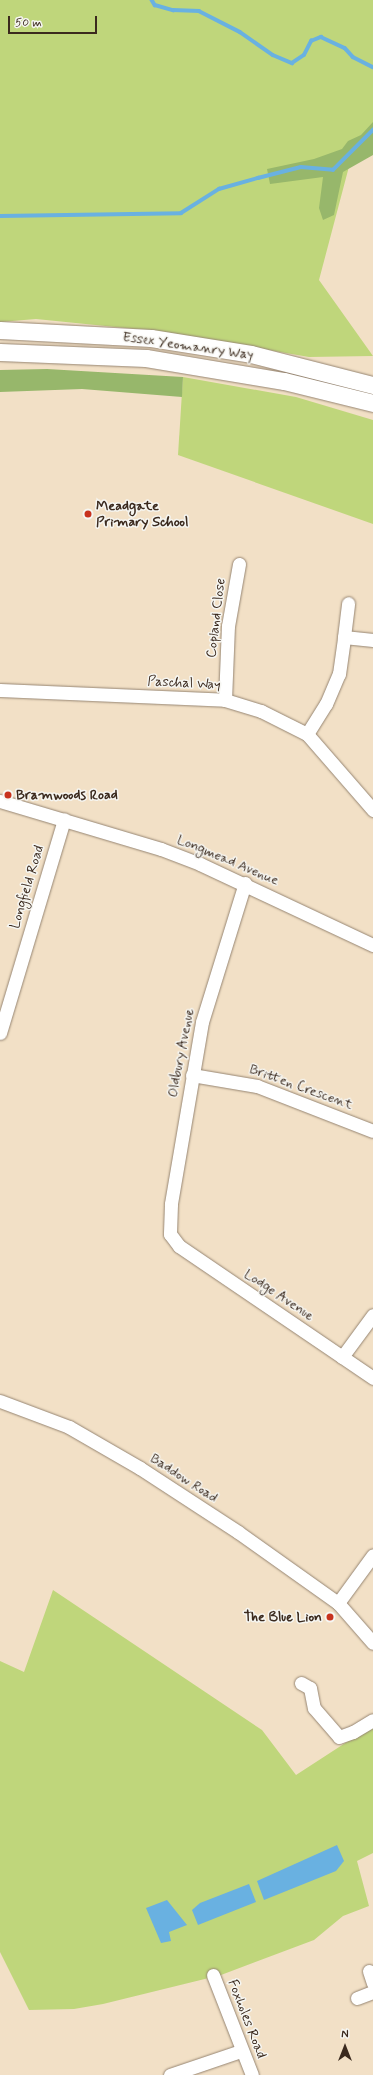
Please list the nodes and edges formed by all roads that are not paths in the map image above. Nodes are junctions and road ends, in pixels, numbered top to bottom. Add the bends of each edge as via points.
1 (0, 330) edge
2 (0, 352) edge
3 (373, 385) edge
4 (373, 403) edge
5 (239, 564) dead end
6 (348, 603) dead end
7 (344, 637) junction
8 (373, 640) edge
9 (0, 690) edge
10 (225, 700) junction
11 (307, 734) junction
12 (0, 801) edge
13 (373, 810) edge
14 (64, 819) junction
15 (245, 883) junction
16 (373, 944) edge
17 (0, 1033) edge
18 (192, 1075) junction
19 (373, 1131) edge
20 (170, 1234) joint
21 (373, 1315) edge
22 (342, 1357) junction
23 (373, 1378) edge
24 (0, 1401) edge
25 (373, 1555) edge
26 (338, 1603) junction
27 (373, 1643) edge
28 (301, 1683) dead end
29 (373, 1720) edge
30 (213, 1975) dead end
31 (373, 1992) edge
32 (357, 1998) dead end
33 (242, 2051) junction
34 (170, 2075) edge
35 (252, 2075) edge

1 - 3 main road, Essex Yeomanry Way via 151,338 251,354
2 - 4 main road, Essex Yeomanry Way via 146,358 284,381
5 - 10 street, Copland Close via 228,626
6 - 7 street
7 - 8 street
7 - 11 street via 339,674 326,704
9 - 10 street, Paschal Way
10 - 11 street, Paschal Way via 261,710
11 - 13 street, Paschal Way
12 - 14 street, Longmead Avenue
14 - 15 street, Longmead Avenue via 161,849
14 - 17 street, Longfield Road
15 - 16 street, Longmead Avenue
15 - 18 street, Oldbury Avenue via 202,1022
18 - 19 street, Britten Crescent via 257,1086
18 - 20 street, Oldbury Avenue via 171,1204
20 - 22 street, Lodge Avenue via 179,1246
21 - 22 street
22 - 23 street, Lodge Avenue
24 - 26 street, Baddow Road via 69,1427 140,1468 238,1532
25 - 26 street
26 - 27 street, Baddow Road
28 - 29 street via 310,1688 314,1708 340,1737
30 - 33 street, Foxholes Road
31 - 32 street
33 - 34 street
33 - 35 street, Foxholes Road

